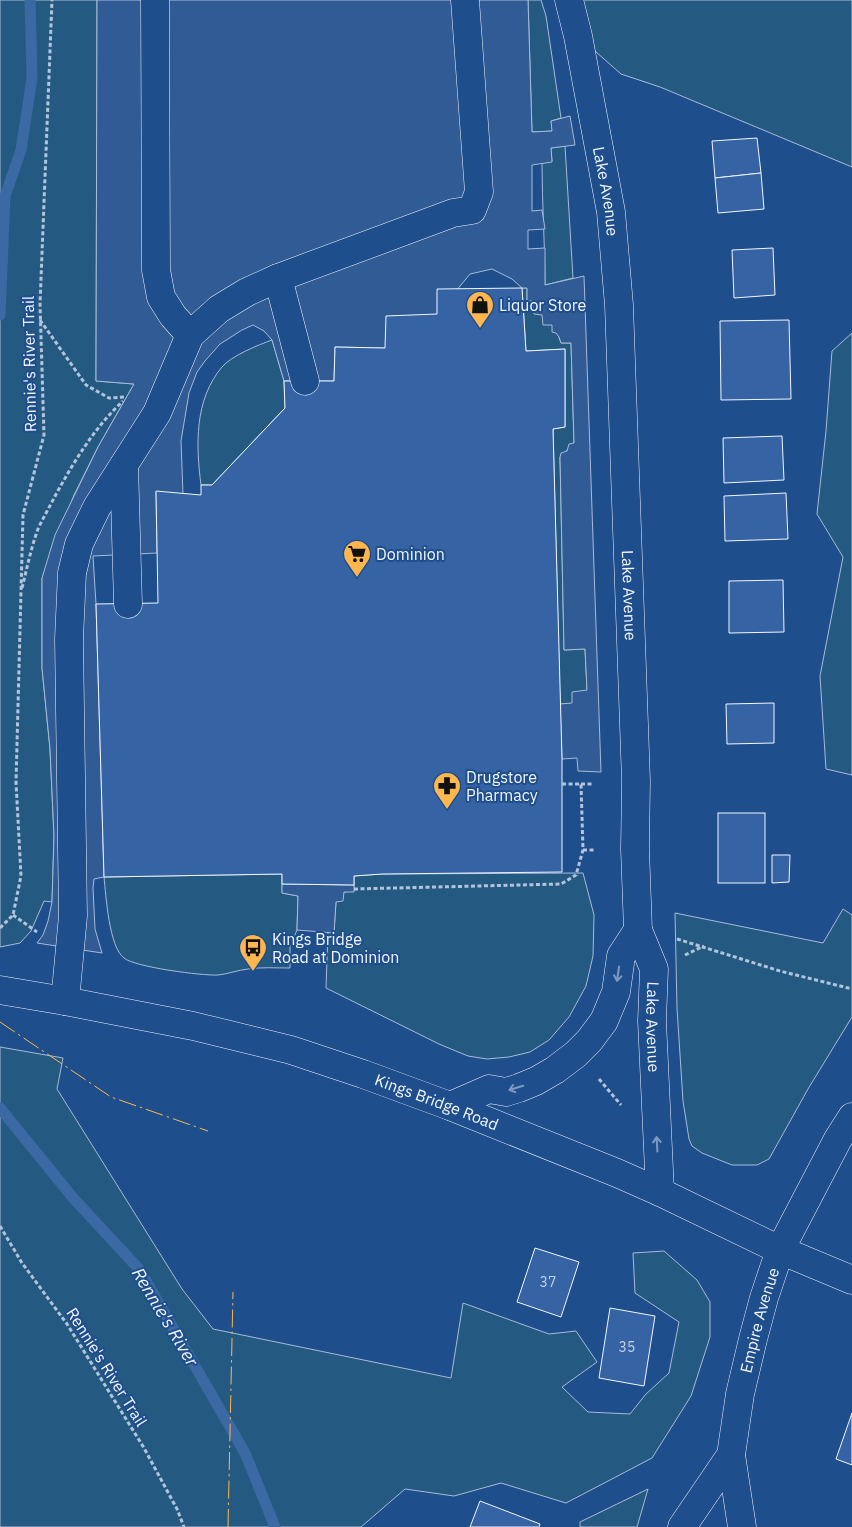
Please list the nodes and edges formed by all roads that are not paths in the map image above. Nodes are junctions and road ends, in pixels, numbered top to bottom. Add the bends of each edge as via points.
1 (155, 0) edge
2 (465, 0) edge
3 (569, 0) edge
4 (278, 278) junction
5 (190, 335) junction
6 (305, 381) dead end
7 (124, 465) junction
8 (128, 604) dead end
9 (638, 930) junction
10 (0, 990) edge
11 (65, 1001) junction
12 (450, 1106) junction
13 (852, 1117) edge
14 (660, 1192) junction
15 (780, 1250) junction
16 (852, 1280) edge
17 (731, 1455) junction
18 (682, 1527) edge
19 (742, 1527) edge

1 - 5 street via 156,270 161,297
2 - 4 street via 479,192 472,210 452,213
3 - 9 street, Lake Avenue via 611,212 619,305 636,781
4 - 5 street via 219,309
4 - 6 street
5 - 7 street via 157,413
7 - 8 street
7 - 11 street via 97,506 79,544 72,573 69,639 73,916
9 -> 12 street via 621,956 616,992 604,1020 576,1054 536,1081 506,1092 489,1089
14 -> 9 street, Lake Avenue via 652,1021 654,969
10 - 11 street, Kings Bridge Road
11 - 12 street, Kings Bridge Road via 193,1026 291,1050
12 - 14 street, Kings Bridge Road
13 - 15 street, Empire Avenue
14 - 15 street, Kings Bridge Road
15 - 16 street, Kings Bridge Road
15 - 17 street, Empire Avenue via 753,1338
17 - 18 street, Empire Avenue
17 - 19 street

